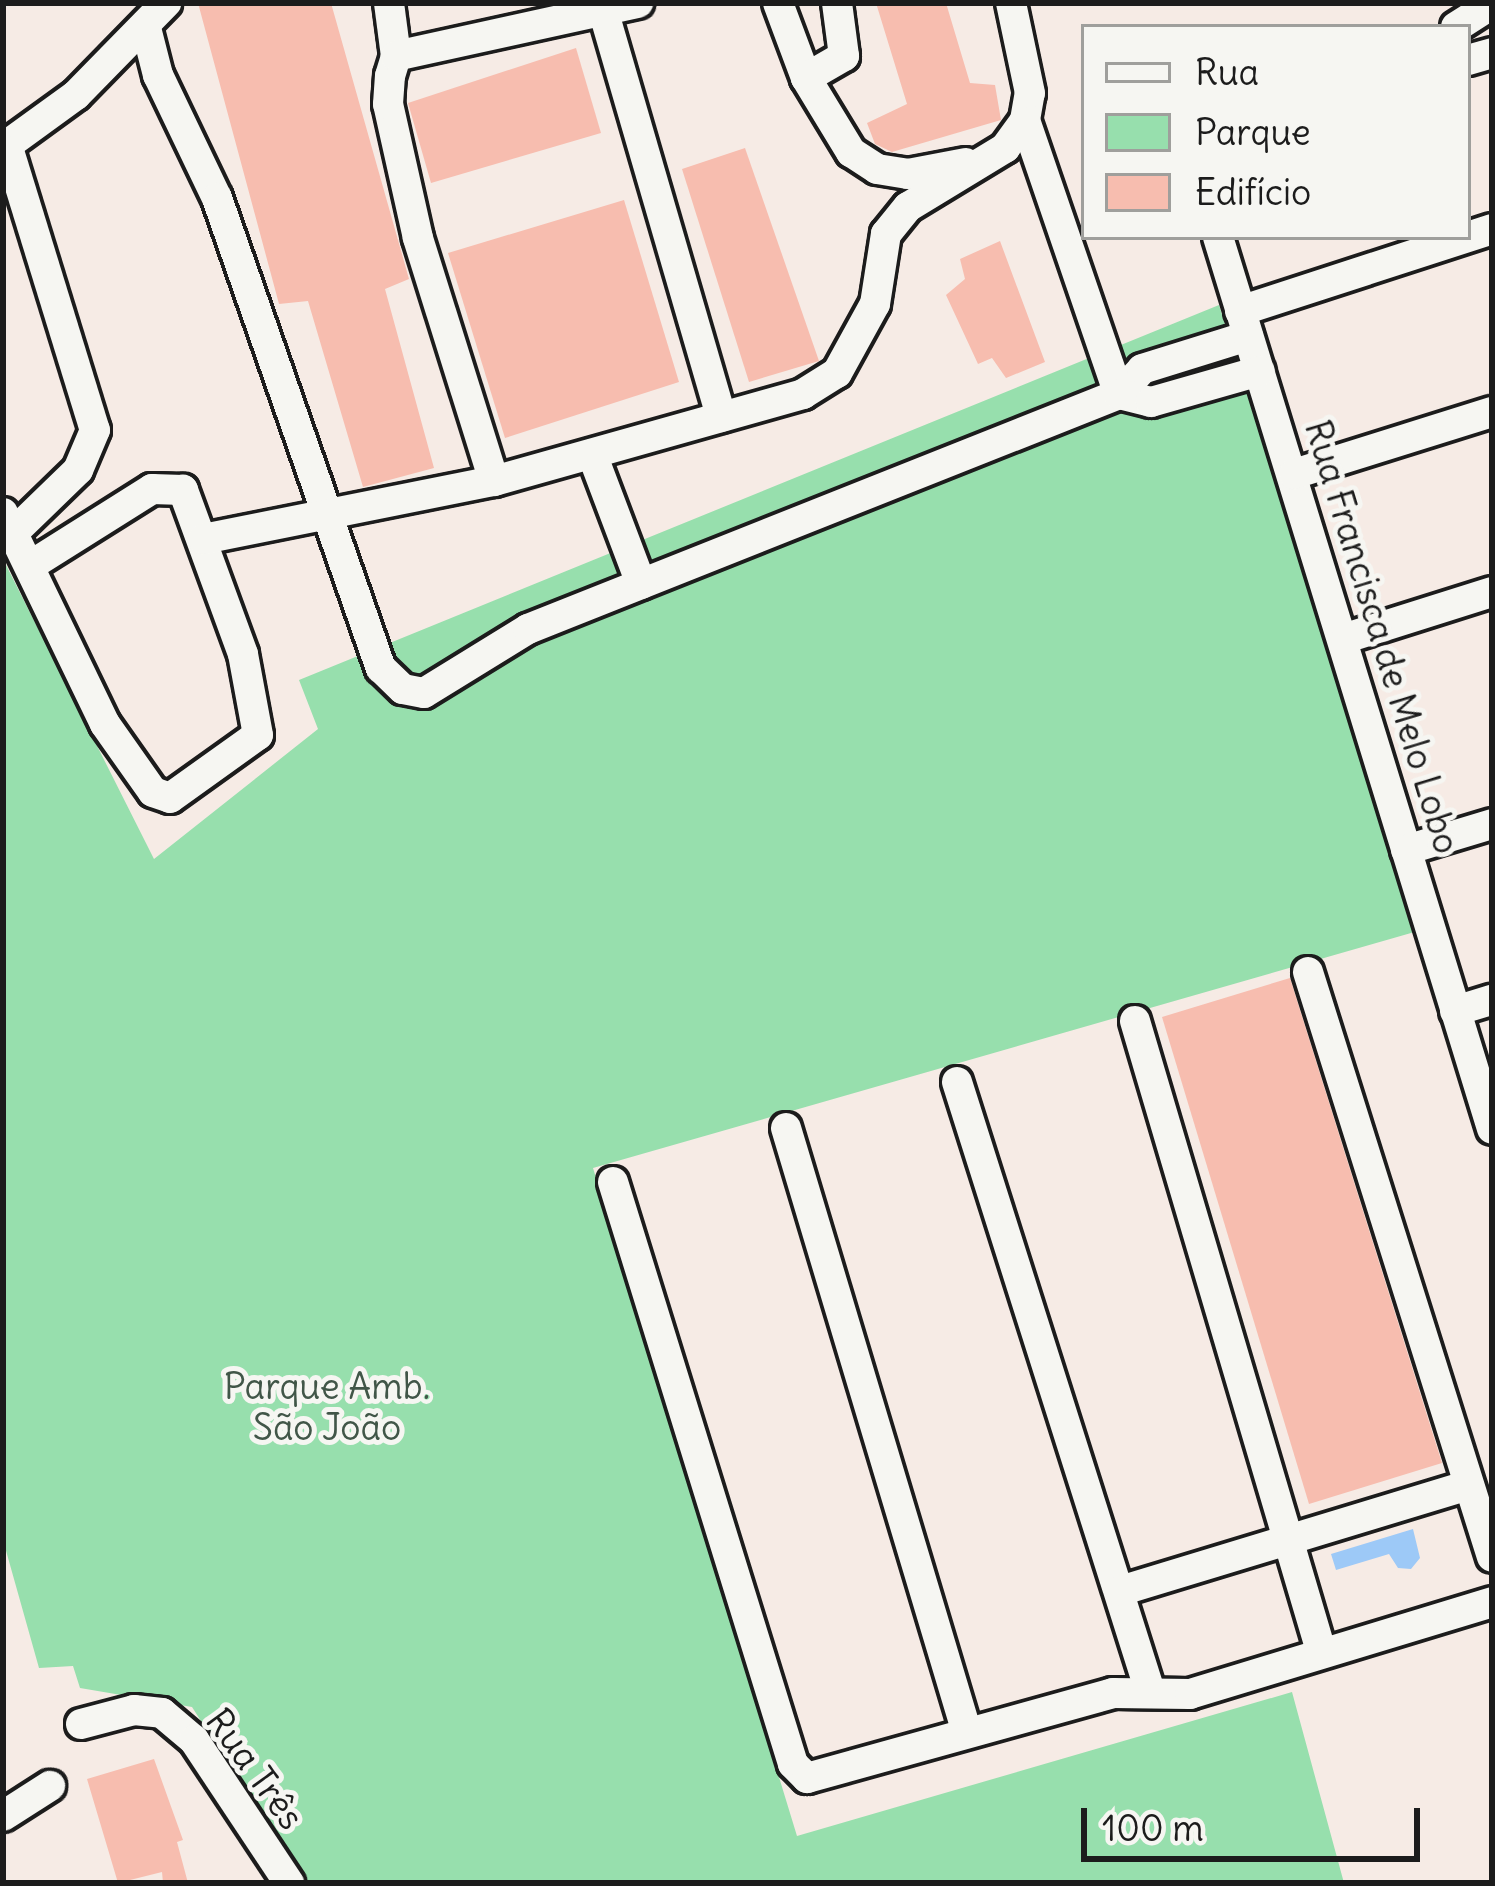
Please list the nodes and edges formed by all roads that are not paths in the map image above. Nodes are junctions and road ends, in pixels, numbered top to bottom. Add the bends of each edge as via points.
1 (166, 3) edge
2 (389, 3) edge
3 (638, 3) edge
4 (778, 3) edge
5 (837, 3) edge
6 (1011, 3) edge
7 (1492, 4) edge
8 (602, 8) edge
9 (1461, 24) edge
10 (146, 28) junction
11 (396, 56) junction
12 (806, 78) junction
13 (1025, 120) junction
14 (6, 149) edge
15 (986, 159) junction
16 (1219, 240) edge
17 (1463, 240) edge
18 (1244, 323) junction
19 (1260, 371) junction
20 (1119, 394) junction
21 (1492, 412) edge
22 (722, 417) junction
23 (592, 454) junction
24 (1294, 474) junction
25 (494, 482) junction
26 (325, 514) junction
27 (9, 522) edge
28 (203, 539) junction
29 (33, 565) junction
30 (641, 584) junction
31 (1492, 592) edge
32 (1346, 638) junction
33 (1492, 824) edge
34 (1406, 850) junction
35 (1308, 972) dead end
36 (1492, 1000) edge
37 (1456, 1011) junction
38 (1135, 1021) dead end
39 (957, 1082) dead end
40 (786, 1128) dead end
41 (1492, 1129) edge
42 (613, 1182) dead end
43 (1466, 1486) junction
44 (1288, 1541) junction
45 (1490, 1543) edge
46 (1120, 1592) junction
47 (1492, 1603) edge
48 (1321, 1651) junction
49 (1150, 1691) junction
50 (81, 1724) dead end
51 (968, 1733) junction
52 (50, 1786) dead end
53 (3, 1816) edge
54 (289, 1883) edge

1 - 10 street
2 - 11 street
3 - 8 street
4 - 12 street
5 - 12 street via 844,56
6 - 13 street via 1030,93
7 - 9 street
8 - 11 street
8 - 22 street
10 - 14 street
10 - 26 street via 158,75 217,198
11 - 25 street via 388,104 413,216
12 - 15 street via 851,152 877,169 908,174
13 - 15 street
13 - 20 street
14 - 27 street via 95,430 78,470
15 - 22 street via 908,207 886,234 875,304 837,373 803,394
16 - 18 street, Rua Francisca de Melo Lobo
17 - 18 street
18 - 19 street, Rua Francisca de Melo Lobo
18 - 20 street via 1142,369
19 - 20 street via 1151,402
19 - 24 street, Rua Francisca de Melo Lobo
20 - 30 street
21 - 24 street
22 - 23 street
23 - 25 street
23 - 30 street
24 - 32 street, Rua Francisca de Melo Lobo
25 - 26 street
26 - 28 street
26 - 30 street via 381,668 403,688 424,693 528,629
27 - 29 street
28 - 29 street via 172,484
28 - 29 street via 243,654 258,735 170,798 153,792 105,724
31 - 32 street
32 - 34 street, Rua Francisca de Melo Lobo
33 - 34 street
34 - 37 street, Rua Francisca de Melo Lobo
35 - 43 street
36 - 37 street
37 - 41 street, Rua Francisca de Melo Lobo
38 - 44 street
39 - 46 street
40 - 51 street
42 - 51 street via 793,1764 818,1780
43 - 44 street
43 - 45 street
44 - 46 street
44 - 48 street
46 - 49 street
47 - 48 street
48 - 49 street via 1190,1694
49 - 51 street via 1113,1693
50 - 54 street, Rua Três via 134,1710 162,1713 194,1740
52 - 53 street

